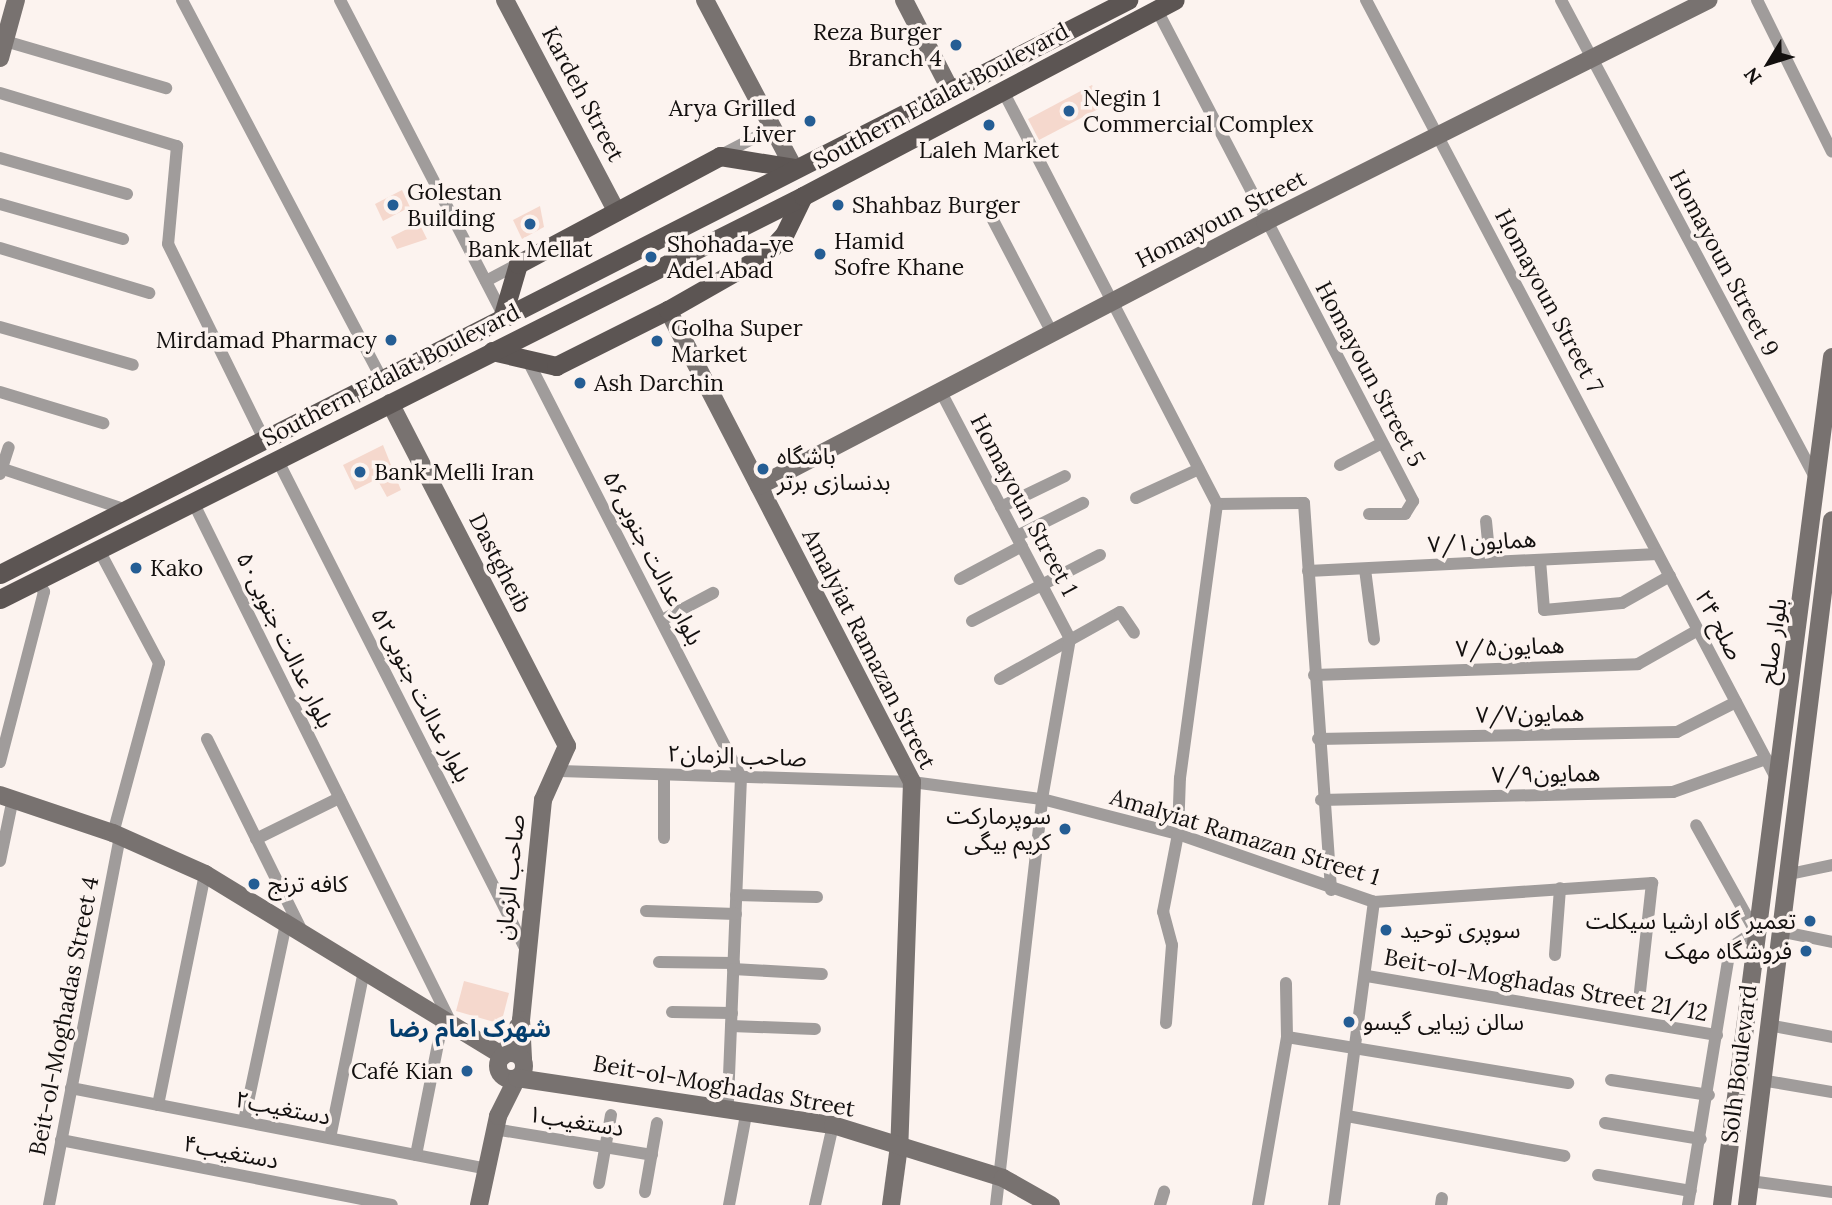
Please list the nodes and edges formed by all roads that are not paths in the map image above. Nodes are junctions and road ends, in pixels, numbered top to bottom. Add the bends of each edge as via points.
1 (16, 0) edge
2 (182, 0) edge
3 (340, 0) edge
4 (505, 0) edge
5 (705, 0) edge
6 (904, 0) edge
7 (1128, 0) edge
8 (1175, 0) edge
9 (1366, 0) edge
10 (1561, 0) edge
11 (1708, 0) edge
12 (1757, 0) edge
13 (1157, 9) junction
14 (2, 50) edge
15 (1593, 61) junction
16 (166, 88) dead end
17 (950, 89) junction
18 (1003, 91) junction
19 (0, 93) edge
20 (773, 128) junction
21 (1438, 138) junction
22 (1832, 152) edge
23 (720, 156) junction
24 (0, 158) edge
25 (794, 168) junction
26 (127, 194) dead end
27 (803, 196) junction
28 (0, 204) edge
29 (617, 212) junction
30 (993, 220) dead end
31 (1265, 222) junction
32 (122, 239) dead end
33 (0, 248) edge
34 (518, 264) junction
35 (486, 281) junction
36 (149, 293) dead end
37 (1111, 303) junction
38 (668, 310) junction
39 (503, 315) junction
40 (0, 327) edge
41 (1052, 334) junction
42 (492, 351) junction
43 (1832, 357) edge
44 (527, 359) junction
45 (133, 365) dead end
46 (381, 378) junction
47 (0, 392) edge
48 (941, 392) junction
49 (390, 403) junction
50 (103, 423) dead end
51 (264, 439) junction
52 (1382, 443) junction
53 (9, 447) dead end
54 (277, 459) junction
55 (1340, 465) dead end
56 (1199, 469) junction
57 (1, 471) edge
58 (1065, 476) dead end
59 (1819, 484) junction
60 (1622, 485) joint
61 (759, 486) junction
62 (1136, 498) dead end
63 (193, 502) junction
64 (1083, 503) dead end
65 (1217, 504) junction
66 (1002, 507) junction
67 (127, 510) junction
68 (1369, 514) dead end
69 (1832, 520) edge
70 (1486, 521) dead end
71 (1019, 541) junction
72 (99, 550) junction
73 (1658, 554) junction
74 (1100, 555) dead end
75 (1540, 560) junction
76 (1490, 562) junction
77 (1365, 569) junction
78 (1308, 571) junction
79 (0, 573) edge
80 (1670, 576) junction
81 (960, 579) dead end
82 (38, 580) junction
83 (1042, 586) junction
84 (713, 593) dead end
85 (0, 599) edge
86 (662, 620) junction
87 (972, 621) dead end
88 (1698, 630) junction
89 (1134, 633) dead end
90 (1070, 639) junction
91 (1374, 639) dead end
92 (1314, 675) junction
93 (1000, 679) dead end
94 (1736, 702) junction
95 (207, 739) dead end
96 (1318, 739) junction
97 (567, 746) joint
98 (1766, 759) junction
99 (0, 762) edge
100 (560, 771) junction
101 (664, 775) junction
102 (741, 777) junction
103 (912, 782) junction
104 (1779, 784) junction
105 (6, 797) edge
106 (339, 798) junction
107 (1042, 799) junction
108 (1321, 800) junction
109 (1696, 825) dead end
110 (117, 834) junction
111 (1178, 834) junction
112 (664, 838) dead end
113 (256, 839) junction
114 (0, 861) edge
115 (1832, 865) edge
116 (205, 874) junction
117 (1785, 875) junction
118 (1560, 888) junction
119 (1331, 890) junction
120 (736, 895) junction
121 (817, 897) dead end
122 (1374, 902) junction
123 (646, 911) dead end
124 (736, 914) junction
125 (286, 923) junction
126 (1755, 931) junction
127 (1779, 931) junction
128 (303, 934) junction
129 (1832, 942) edge
130 (526, 950) junction
131 (1555, 955) dead end
132 (660, 962) dead end
133 (734, 966) junction
134 (364, 971) junction
135 (822, 974) dead end
136 (1367, 976) junction
137 (1286, 984) dead end
138 (1640, 992) dead end
139 (672, 1012) dead end
140 (731, 1020) junction
141 (447, 1022) junction
142 (1166, 1023) dead end
143 (1768, 1026) junction
144 (815, 1029) dead end
145 (1717, 1035) junction
146 (1287, 1037) junction
147 (1832, 1037) edge
148 (1356, 1048) junction
149 (511, 1067) junction
150 (1611, 1080) dead end
151 (1761, 1080) junction
152 (1568, 1083) dead end
153 (71, 1088) junction
154 (1832, 1092) edge
155 (1709, 1095) junction
156 (158, 1105) junction
157 (728, 1107) junction
158 (747, 1110) junction
159 (611, 1115) dead end
160 (1347, 1116) junction
161 (244, 1121) junction
162 (496, 1123) junction
163 (657, 1123) dead end
164 (1605, 1123) dead end
165 (833, 1125) junction
166 (330, 1138) junction
167 (1700, 1139) junction
168 (61, 1140) junction
169 (898, 1146) junction
170 (605, 1147) junction
171 (416, 1155) junction
172 (652, 1155) junction
173 (1564, 1156) dead end
174 (487, 1169) junction
175 (1598, 1175) dead end
176 (1003, 1178) junction
177 (1750, 1181) junction
178 (599, 1182) dead end
179 (1690, 1191) junction
180 (645, 1192) dead end
181 (1164, 1192) dead end
182 (1832, 1192) edge
183 (49, 1205) edge
184 (392, 1205) edge
185 (480, 1205) edge
186 (729, 1205) edge
187 (815, 1205) edge
188 (891, 1205) edge
189 (996, 1205) edge
190 (1051, 1205) edge
191 (1160, 1205) edge
192 (1258, 1205) edge
193 (1334, 1205) edge
194 (1688, 1205) edge
195 (1722, 1205) edge
196 (1747, 1205) edge

1 - 14 street
2 - 46 street
3 - 35 street
4 - 29 street, Kardeh Street
5 - 20 street
6 - 17 street
7 - 17 main road, Southern Edalat Boulevard
8 - 13 main road, Southern Edalat Boulevard
9 - 21 street, Homayoun Street 7
10 - 15 street, Homayoun Street 9
11 - 15 street, Homayoun Street
12 - 22 street
13 - 18 main road, Southern Edalat Boulevard
13 - 31 street, Homayoun Street 5
14 - 16 street
15 - 21 street, Homayoun Street
15 - 59 street, Homayoun Street 9
17 - 25 main road, Southern Edalat Boulevard
18 - 27 main road, Southern Edalat Boulevard
18 - 37 street
19 - 51 street via 177,146 167,244
20 - 23 street
20 - 25 street
21 - 31 street, Homayoun Street
21 - 60 street, Homayoun Street 7
23 - 25 main road, Southern Edalat Boulevard
23 - 29 main road
24 - 26 street
25 - 39 main road, Southern Edalat Boulevard
27 - 38 main road, Southern Edalat Boulevard via 783,235 766,254
27 - 42 main road, Southern Edalat Boulevard
28 - 32 street
29 - 34 main road
30 - 41 street
31 - 37 street, Homayoun Street
31 - 52 street, Homayoun Street 5
33 - 36 street
34 - 35 street
34 - 39 main road, Southern Edalat Boulevard
35 - 39 street
37 - 41 street, Homayoun Street
37 - 56 street
38 - 44 main road, Southern Edalat Boulevard via 556,366
38 - 61 street, Amalyiat Ramazan Street
39 - 46 main road, Southern Edalat Boulevard
40 - 45 street
41 - 48 street, Homayoun Street
42 - 44 main road
42 - 49 main road, Southern Edalat Boulevard
43 - 59 street, بلوار صلح
44 - 86 street, بلوار عدالت جنوبی۵۶
46 - 51 main road, Southern Edalat Boulevard
47 - 50 street
48 - 61 street, Homayoun Street
48 - 66 street, Homayoun Street 1
49 - 54 main road, Southern Edalat Boulevard
49 - 97 street, Dastgheib
51 - 67 main road, Southern Edalat Boulevard
52 - 55 street
52 - 68 street, Homayoun Street 5 via 1413,501 1405,514
53 - 57 street
54 - 63 main road, Southern Edalat Boulevard
54 - 130 street, بلوار عدالت جنوبی۵۲
56 - 62 street
56 - 65 street
57 - 67 street
58 - 66 street
59 - 104 street, بلوار صلح
60 - 73 street, صلح ۲۴
61 - 103 street, Amalyiat Ramazan Street
63 - 72 main road, Southern Edalat Boulevard
63 - 106 street, بلوار عدالت جنوبی۵۰
64 - 71 street
65 - 78 street via 1304,503
65 - 111 street via 1180,778
66 - 71 street, Homayoun Street 1
67 - 79 main road, Southern Edalat Boulevard
69 - 117 street, بلوار صلح
70 - 76 street
71 - 81 street
71 - 83 street, Homayoun Street 1
72 - 82 main road, Southern Edalat Boulevard
72 - 110 street, Beit-ol-Moghadas Street 4 via 159,663
73 - 75 street, همایون۷/۱
73 - 80 street, صلح ۲۴
74 - 83 street
75 - 76 street, همایون۷/۱
75 - 80 street via 1544,610 1622,603
76 - 77 street, همایون۷/۱
77 - 78 street, همایون۷/۱
77 - 91 street
78 - 92 street
80 - 88 street, صلح ۲۴
82 - 85 main road, Southern Edalat Boulevard
82 - 99 street via 44,592
83 - 87 street
83 - 90 street, Homayoun Street 1
84 - 86 street
86 - 102 street, بلوار عدالت جنوبی۵۶
88 - 92 street, همایون۷/۵ via 1638,664
88 - 94 street, صلح ۲۴
89 - 90 street via 1120,612
90 - 93 street
90 - 107 street
92 - 96 street
94 - 96 street, همایون۷/۷ via 1677,732
94 - 98 street, صلح ۲۴
95 - 113 street
96 - 108 street
97 - 100 street, صاحب الزمان
98 - 104 street, صلح ۲۴
98 - 108 street, همایون۷/۹ via 1673,792
100 - 101 street, ۲صاحب الزمان
100 - 130 street, صاحب الزمان via 543,800
101 - 102 street, ۲صاحب الزمان
101 - 112 street
102 - 103 street, ۲صاحب الزمان
102 - 120 street
103 - 107 street, Amalyiat Ramazan Street 1
103 - 169 street, Amalyiat Ramazan Street
104 - 126 street, بلوار صلح
105 - 110 street
105 - 114 street
106 - 113 street
106 - 141 street, بلوار عدالت جنوبی۵۰
107 - 111 street, Amalyiat Ramazan Street 1
107 - 176 street
108 - 119 street
109 - 126 street
110 - 116 street
110 - 153 street, Beit-ol-Moghadas Street 4
111 - 119 street, Amalyiat Ramazan Street 1
111 - 142 street via 1163,912 1172,944
113 - 128 street
115 - 117 street
116 - 125 street
116 - 156 street
117 - 127 street, بلوار صلح
118 - 122 street, Amalyiat Ramazan Street 1
118 - 131 street
118 - 138 street, Amalyiat Ramazan Street 1 via 1652,883
119 - 122 street, Amalyiat Ramazan Street 1
120 - 121 street
120 - 124 street
122 - 136 street
123 - 124 street
124 - 133 street
125 - 128 street
125 - 161 street
126 - 145 street via 1730,948
126 - 195 street, Solh Boulevard
127 - 129 street
127 - 143 street, Solh Boulevard
128 - 134 street
130 - 149 street, صاحب الزمان via 521,1020
132 - 133 street
133 - 135 street
133 - 140 street
134 - 141 street
134 - 166 street
136 - 145 street, Beit-ol-Moghadas Street 21/12
136 - 148 street
137 - 146 street
139 - 140 street
140 - 144 street
140 - 157 street
141 - 149 street
141 - 171 street
143 - 147 street
143 - 151 street, Solh Boulevard
145 - 155 street
146 - 148 street
146 - 192 street
148 - 152 street
148 - 160 street
149 - 157 street, Beit-ol-Moghadas Street via 544,1082
149 - 162 street
150 - 155 street
151 - 154 street
151 - 177 street, Solh Boulevard
153 - 156 street, ۲دستغیب
153 - 168 street, Beit-ol-Moghadas Street 4
155 - 167 street
156 - 161 street, ۲دستغیب
157 - 158 street, Beit-ol-Moghadas Street
158 - 165 street, Beit-ol-Moghadas Street
158 - 186 street
159 - 170 street
160 - 173 street
160 - 193 street
161 - 166 street, ۲دستغیب
162 - 170 street, دستغیب۱
162 - 174 street
163 - 172 street
164 - 167 street
165 - 169 street, Beit-ol-Moghadas Street
165 - 187 street
166 - 171 street, ۲دستغیب
167 - 179 street
168 - 183 street, Beit-ol-Moghadas Street 4
168 - 184 street, دستغیب۴
169 - 176 street, Beit-ol-Moghadas Street
169 - 188 street, Amalyiat Ramazan Street
170 - 172 street, دستغیب۱
170 - 178 street
171 - 174 street, ۲دستغیب
172 - 180 street
174 - 185 street
175 - 179 street
176 - 189 street
176 - 190 street, Beit-ol-Moghadas Street
177 - 182 street
177 - 196 street, Solh Boulevard
179 - 194 street
181 - 191 street

